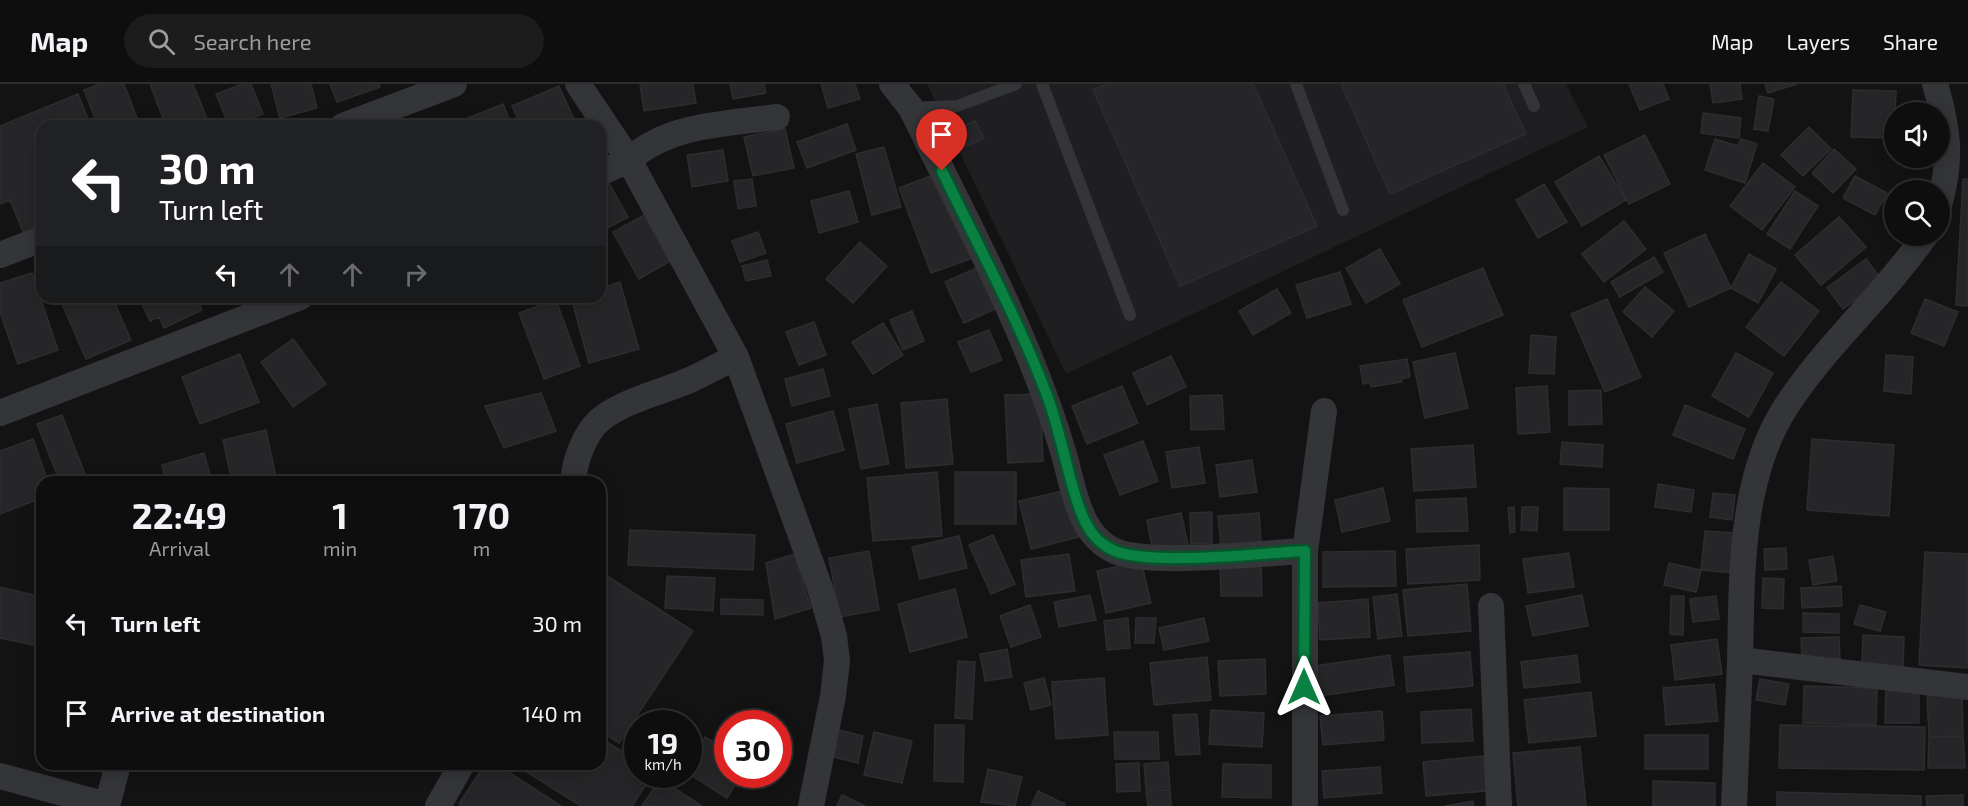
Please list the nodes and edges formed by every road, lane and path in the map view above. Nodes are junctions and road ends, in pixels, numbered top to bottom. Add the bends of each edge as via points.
1 (454, 84) edge
2 (578, 84) edge
3 (892, 84) edge
4 (1016, 84) edge
5 (1042, 84) edge
6 (1296, 84) edge
7 (1524, 84) edge
8 (1935, 84) edge
9 (1534, 106) dead end
10 (912, 108) junction
11 (777, 117) dead end
12 (359, 120) edge
13 (602, 120) edge
14 (606, 126) edge
15 (629, 160) junction
16 (606, 170) edge
17 (1945, 180) edge
18 (1343, 210) dead end
19 (36, 241) edge
20 (1918, 246) edge
21 (0, 255) edge
22 (284, 303) edge
23 (1130, 315) dead end
24 (736, 357) junction
25 (1324, 411) dead end
26 (0, 413) edge
27 (573, 476) edge
28 (1305, 551) junction
29 (1491, 606) dead end
30 (1740, 660) junction
31 (1968, 687) edge
32 (116, 770) edge
33 (459, 770) edge
34 (0, 777) edge
35 (107, 805) edge
36 (440, 805) edge
37 (811, 806) edge
38 (1305, 806) edge
39 (1499, 806) edge
40 (1734, 806) edge

1 - 12 street
2 - 13 street
3 - 10 street
4 - 10 lane via 957,106
5 - 23 lane
6 - 18 lane
7 - 9 lane
8 - 17 street via 1947,133 1949,159
10 - 28 street via 1048,399 1090,533 1116,552 1143,556
11 - 15 street via 665,135
14 - 15 street
15 - 16 street
15 - 24 street
19 - 21 street
20 - 30 street via 1787,405 1767,443 1752,497 1741,583
22 - 26 street
24 - 27 street via 616,410 595,425 583,444
24 - 37 street via 834,636 837,661 833,696
25 - 28 street
28 - 38 street
29 - 39 street
30 - 31 street
30 - 40 street
32 - 35 street
33 - 36 street
34 - 35 street

